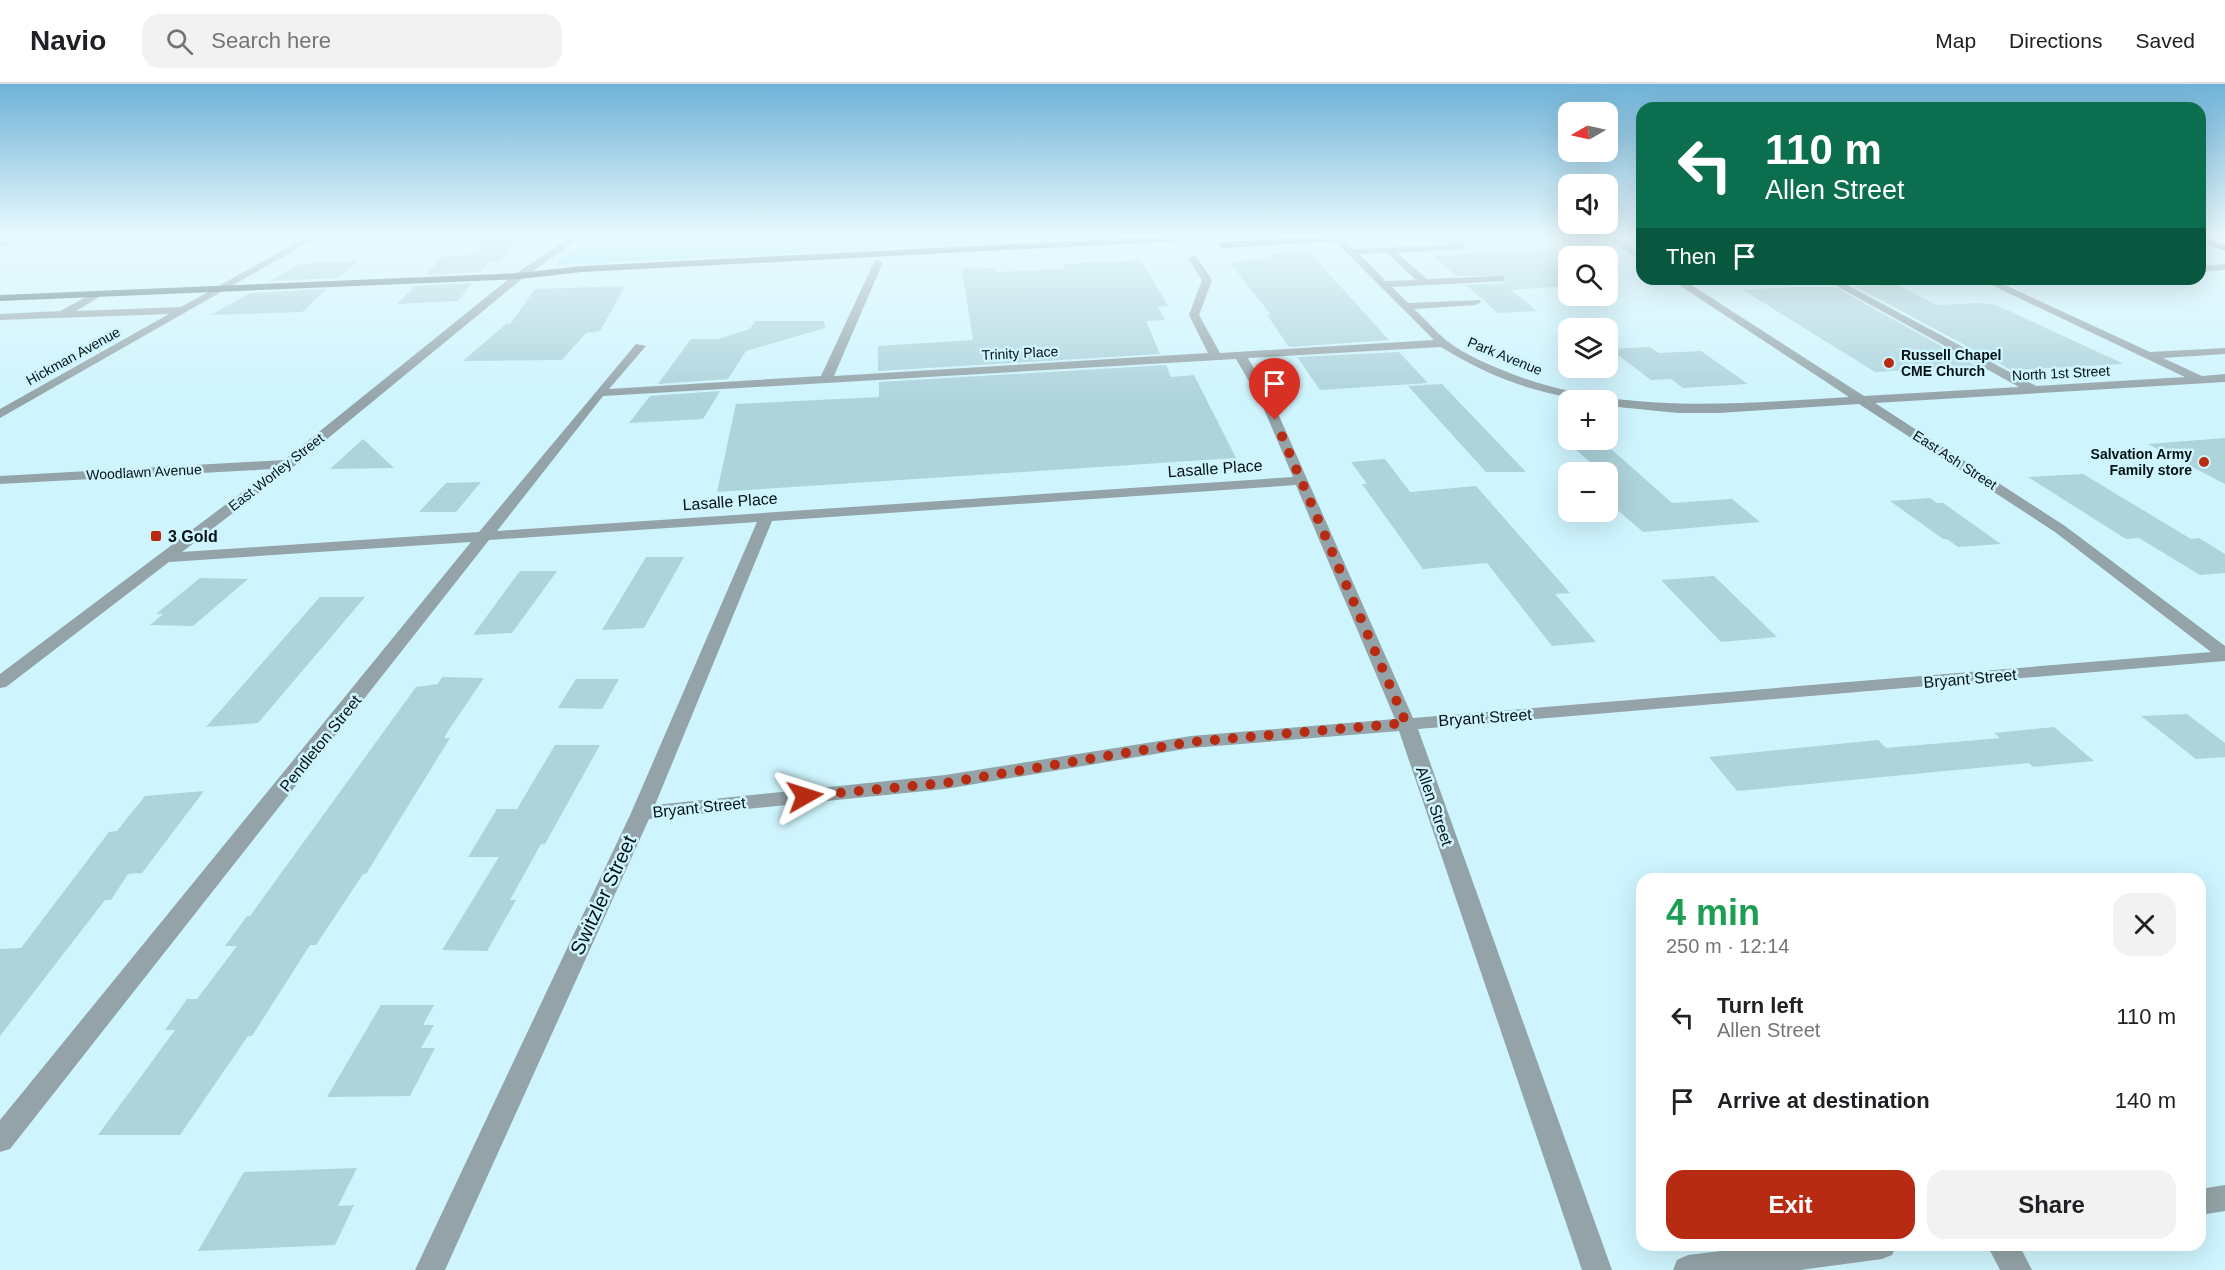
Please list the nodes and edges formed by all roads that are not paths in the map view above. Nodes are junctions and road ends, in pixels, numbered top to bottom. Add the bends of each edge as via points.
1 (174, 290) edge
2 (219, 290) edge
3 (501, 290) edge
4 (865, 290) edge
5 (1202, 290) edge
6 (1389, 290) edge
7 (1693, 290) edge
8 (1850, 290) edge
9 (2008, 290) edge
10 (97, 294) junction
11 (0, 298) edge
12 (1476, 302) dead end
13 (1405, 306) junction
14 (184, 310) junction
15 (61, 315) junction
16 (0, 317) edge
17 (1443, 343) junction
18 (640, 346) dead end
19 (2225, 351) edge
20 (1240, 355) junction
21 (2147, 355) junction
22 (1216, 357) junction
23 (2225, 378) edge
24 (826, 379) junction
25 (2201, 380) junction
26 (2034, 390) junction
27 (1558, 391) edge
28 (2224, 391) edge
29 (599, 393) junction
30 (1864, 399) junction
31 (1618, 403) edge
32 (0, 414) edge
33 (288, 464) junction
34 (0, 480) edge
35 (1300, 480) junction
36 (767, 516) junction
37 (487, 535) junction
38 (163, 558) junction
39 (2225, 655) edge
40 (0, 683) edge
41 (1406, 723) junction
42 (641, 813) junction
43 (0, 1140) edge
44 (2225, 1198) edge
45 (2206, 1201) edge
46 (1835, 1251) edge
47 (2006, 1251) edge
48 (430, 1270) edge
49 (1597, 1270) edge
50 (1688, 1270) edge
51 (2017, 1270) edge

1 - 10 main road
2 - 14 street, Hickman Avenue
3 - 33 street, East Worley Street
4 - 24 street
5 - 22 street via 1194,315
6 - 13 street, Park Avenue
7 - 30 street, East Ash Street
8 - 26 street
9 - 21 street
10 - 11 main road
10 - 15 street
12 - 13 street
13 - 17 street, Park Avenue
14 - 15 street
14 - 32 street, Hickman Avenue
15 - 16 street
17 - 20 street, Trinity Place
17 - 27 street, Park Avenue via 1487,368
18 - 29 street, Pendleton Street
19 - 21 street
20 - 22 street, Trinity Place
20 - 35 street, Allen Street via 1266,400
21 - 25 street
22 - 24 street, Trinity Place
23 - 25 street, North 1st Street
24 - 29 street, Trinity Place
25 - 26 street, North 1st Street
25 - 28 street
26 - 30 street, North 1st Street
29 - 37 street, Pendleton Street
30 - 31 street via 1719,409
30 - 39 street, East Ash Street via 2060,529
33 - 34 street, Woodlawn Avenue
33 - 38 street, East Worley Street
35 - 36 street, Lasalle Place
35 - 41 street, Allen Street
36 - 37 street, Lasalle Place
36 - 42 street, Switzler Street
37 - 38 street, Lasalle Place
37 - 43 street, Pendleton Street
38 - 40 street, East Worley Street
39 - 41 street, Bryant Street via 1723,700
41 - 42 street, Bryant Street via 1191,742 945,783
41 - 49 street, Allen Street
42 - 48 street, Switzler Street
44 - 45 street
46 - 50 street
47 - 51 street

